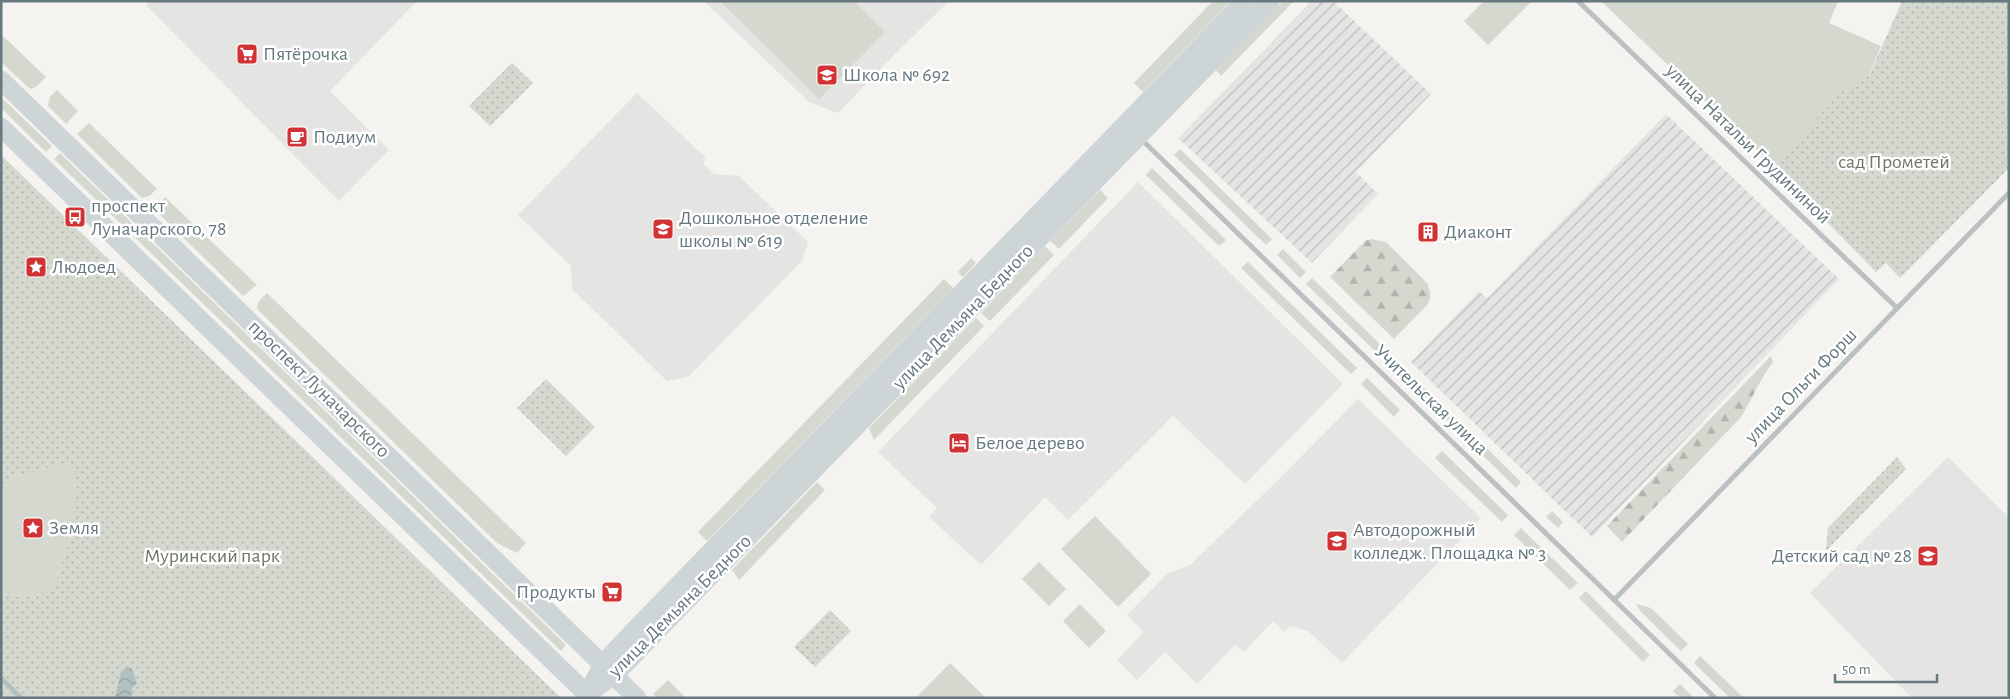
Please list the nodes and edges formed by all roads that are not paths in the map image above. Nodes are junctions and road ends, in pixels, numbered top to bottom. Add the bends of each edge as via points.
1 (1244, 1) edge
2 (1270, 1) edge
3 (1578, 1) edge
4 (1, 80) edge
5 (1, 127) edge
6 (1132, 130) junction
7 (2009, 193) edge
8 (1897, 308) junction
9 (1614, 600) junction
10 (609, 670) junction
11 (589, 696) edge
12 (638, 698) edge
13 (1715, 698) edge

1 - 6 main road, улица Демьяна Бедного
2 - 6 main road, улица Демьяна Бедного
3 - 8 street, улица Натальи Грудининой
4 - 10 main road, проспект Луначарского
5 - 11 main road, проспект Луначарского
6 - 9 street, Учительская улица
6 - 10 main road, улица Демьяна Бедного
7 - 8 street, улица Ольги Форш
8 - 9 street, улица Ольги Форш
9 - 13 street, Учительская улица
10 - 11 main road, улица Демьяна Бедного
10 - 12 main road, проспект Луначарского

